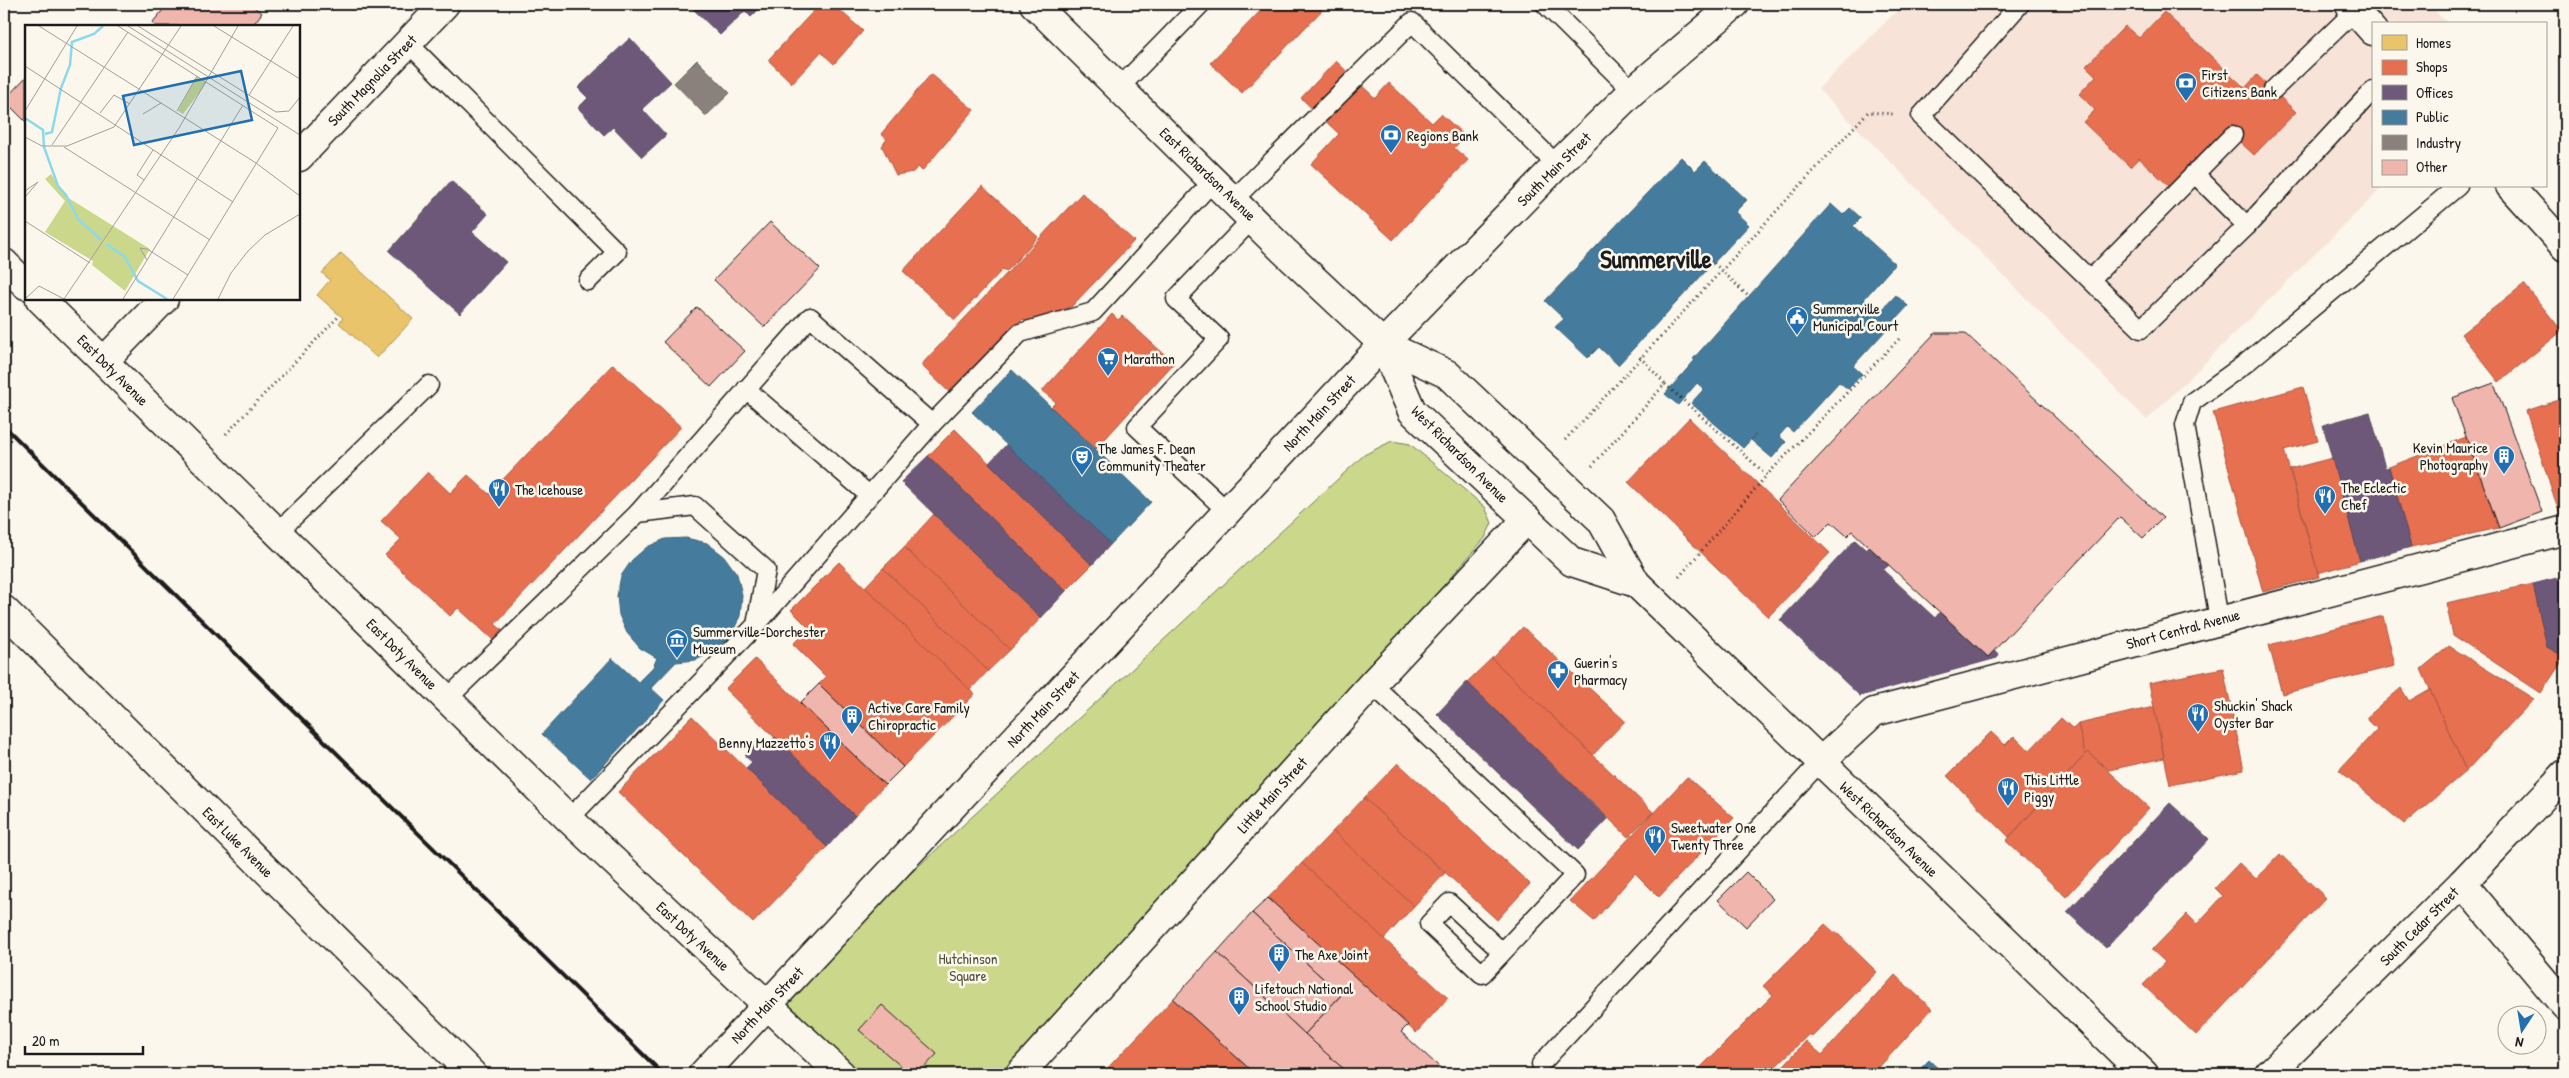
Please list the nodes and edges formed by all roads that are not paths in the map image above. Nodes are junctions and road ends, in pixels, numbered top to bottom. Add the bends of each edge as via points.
1 (445, 4) edge
2 (1034, 4) edge
3 (1201, 4) edge
4 (1545, 4) edge
5 (1735, 4) edge
6 (2020, 4) edge
7 (2359, 15) edge
8 (408, 43) junction
9 (1119, 88) junction
10 (2273, 90) dead end
11 (1633, 91) junction
12 (2372, 91) edge
13 (2233, 135) dead end
14 (300, 156) edge
15 (1556, 165) junction
16 (2194, 172) junction
17 (1214, 180) junction
18 (2456, 188) edge
19 (2512, 188) edge
20 (1234, 199) junction
21 (1253, 218) junction
22 (2247, 226) junction
23 (2565, 247) edge
24 (4, 263) edge
25 (2091, 279) junction
26 (588, 281) dead end
27 (25, 284) edge
28 (41, 300) edge
29 (163, 300) edge
30 (1383, 344) junction
31 (104, 361) junction
32 (429, 385) dead end
33 (746, 390) junction
34 (932, 424) junction
35 (869, 495) junction
36 (1227, 511) junction
37 (638, 513) junction
38 (1526, 519) junction
39 (2565, 530) edge
40 (278, 532) junction
41 (1636, 583) junction
42 (4, 610) edge
43 (2228, 617) junction
44 (756, 625) junction
45 (1372, 684) junction
46 (447, 699) junction
47 (1819, 763) junction
48 (2565, 774) edge
49 (569, 819) junction
50 (2462, 883) junction
51 (1502, 952) dead end
52 (767, 1006) junction
53 (2565, 1006) edge
54 (1541, 1064) dead end
55 (472, 1074) edge
56 (703, 1074) edge
57 (841, 1074) edge
58 (1020, 1074) edge
59 (2144, 1074) edge
60 (2269, 1074) edge

1 - 8 street, South Magnolia Street
2 - 9 street, East Richardson Avenue
3 - 9 lane
4 - 11 lane
5 - 11 street, South Main Street
6 - 25 lane via 1921,116
7 - 10 lane
8 - 14 street, South Magnolia Street
8 - 26 lane via 617,252
9 - 17 street, East Richardson Avenue
11 - 15 street, South Main Street
12 - 22 lane
13 - 16 lane
15 - 20 lane via 1412,22
15 - 30 street, South Main Street
16 - 22 lane
16 - 25 lane
17 - 20 street, East Richardson Avenue
17 - 34 lane via 1093,312 1020,333
18 - 43 lane via 2246,363 2192,402 2185,425
19 - 23 street
20 - 21 street, East Richardson Avenue
21 - 30 street, East Richardson Avenue
21 - 36 lane via 1176,299 1219,339 1137,427
22 - 25 lane via 2141,329
24 - 27 street
28 - 31 street, East Doty Avenue
29 - 31 street
30 - 36 street, North Main Street
30 - 38 street, West Richardson Avenue via 1412,411
30 - 41 street, West Richardson Avenue via 1447,374 1543,464 1601,520
31 - 40 street, East Doty Avenue
32 - 40 lane
33 - 34 lane via 810,317
33 - 35 lane
33 - 37 lane
34 - 35 lane
35 - 44 lane
36 - 52 street, North Main Street
37 - 44 lane via 695,506 766,570
37 - 46 lane
38 - 41 street, West Richardson Avenue via 1572,562
38 - 45 street, Little Main Street
39 - 43 street, Short Central Avenue
40 - 46 street, East Doty Avenue
41 - 47 street, West Richardson Avenue
42 - 55 street, East Luke Avenue
43 - 47 street, Short Central Avenue via 1874,712
44 - 49 lane
45 - 51 lane via 1575,875
45 - 58 street, Little Main Street
46 - 49 street, East Doty Avenue
47 - 54 lane
47 - 59 street, West Richardson Avenue
48 - 50 street, South Cedar Street
49 - 52 street, East Doty Avenue
50 - 53 street
50 - 60 street, South Cedar Street
52 - 56 street, North Main Street
52 - 57 street, East Doty Avenue

